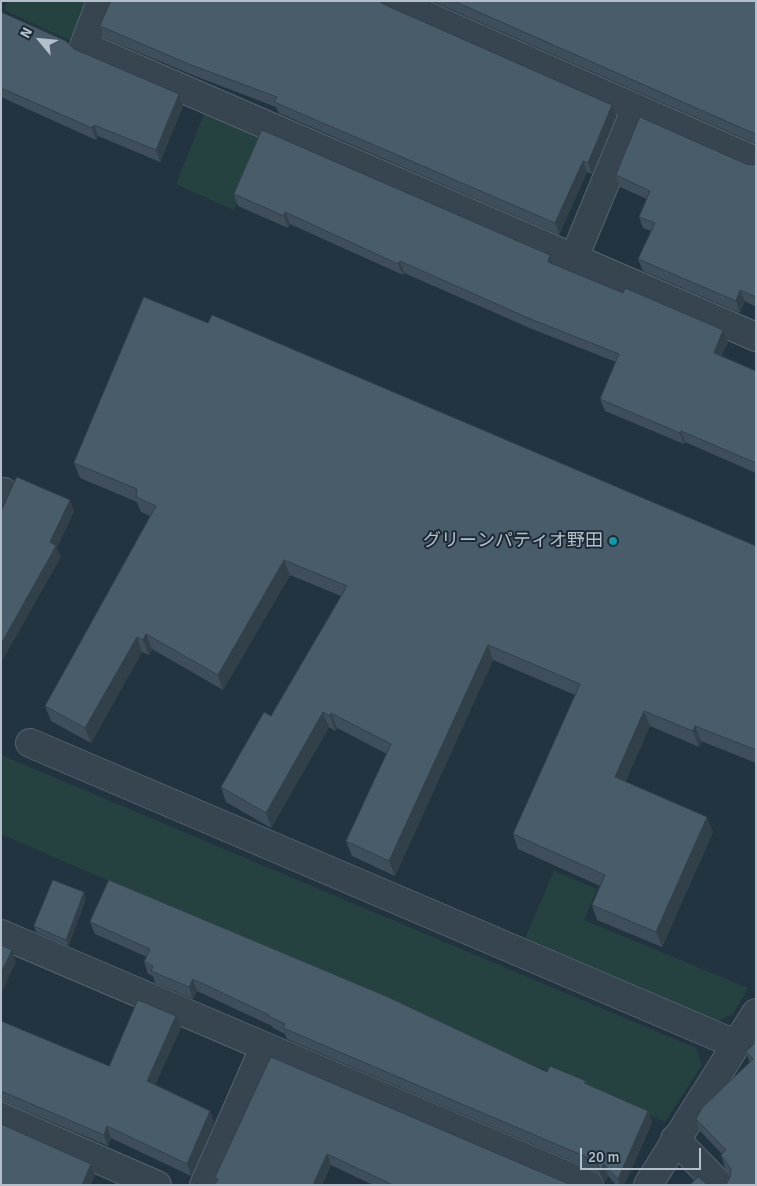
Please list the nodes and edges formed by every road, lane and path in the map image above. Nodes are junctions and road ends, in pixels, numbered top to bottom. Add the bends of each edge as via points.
1 (101, 1) edge
2 (393, 1) edge
3 (636, 108) junction
4 (756, 160) edge
5 (574, 258) junction
6 (756, 337) edge
7 (30, 743) dead end
8 (1, 934) edge
9 (756, 1013) edge
10 (736, 1044) junction
11 (264, 1048) junction
12 (1, 1117) edge
13 (675, 1139) junction
14 (157, 1185) edge
15 (204, 1185) edge
16 (589, 1185) edge
17 (648, 1185) edge
18 (720, 1185) edge

1 - 5 street via 84,46
2 - 3 street
3 - 4 street
3 - 5 street
5 - 6 street
7 - 10 street
8 - 11 street
9 - 10 street
10 - 13 street
11 - 15 street
11 - 16 street
12 - 14 street
13 - 17 street
13 - 18 street

